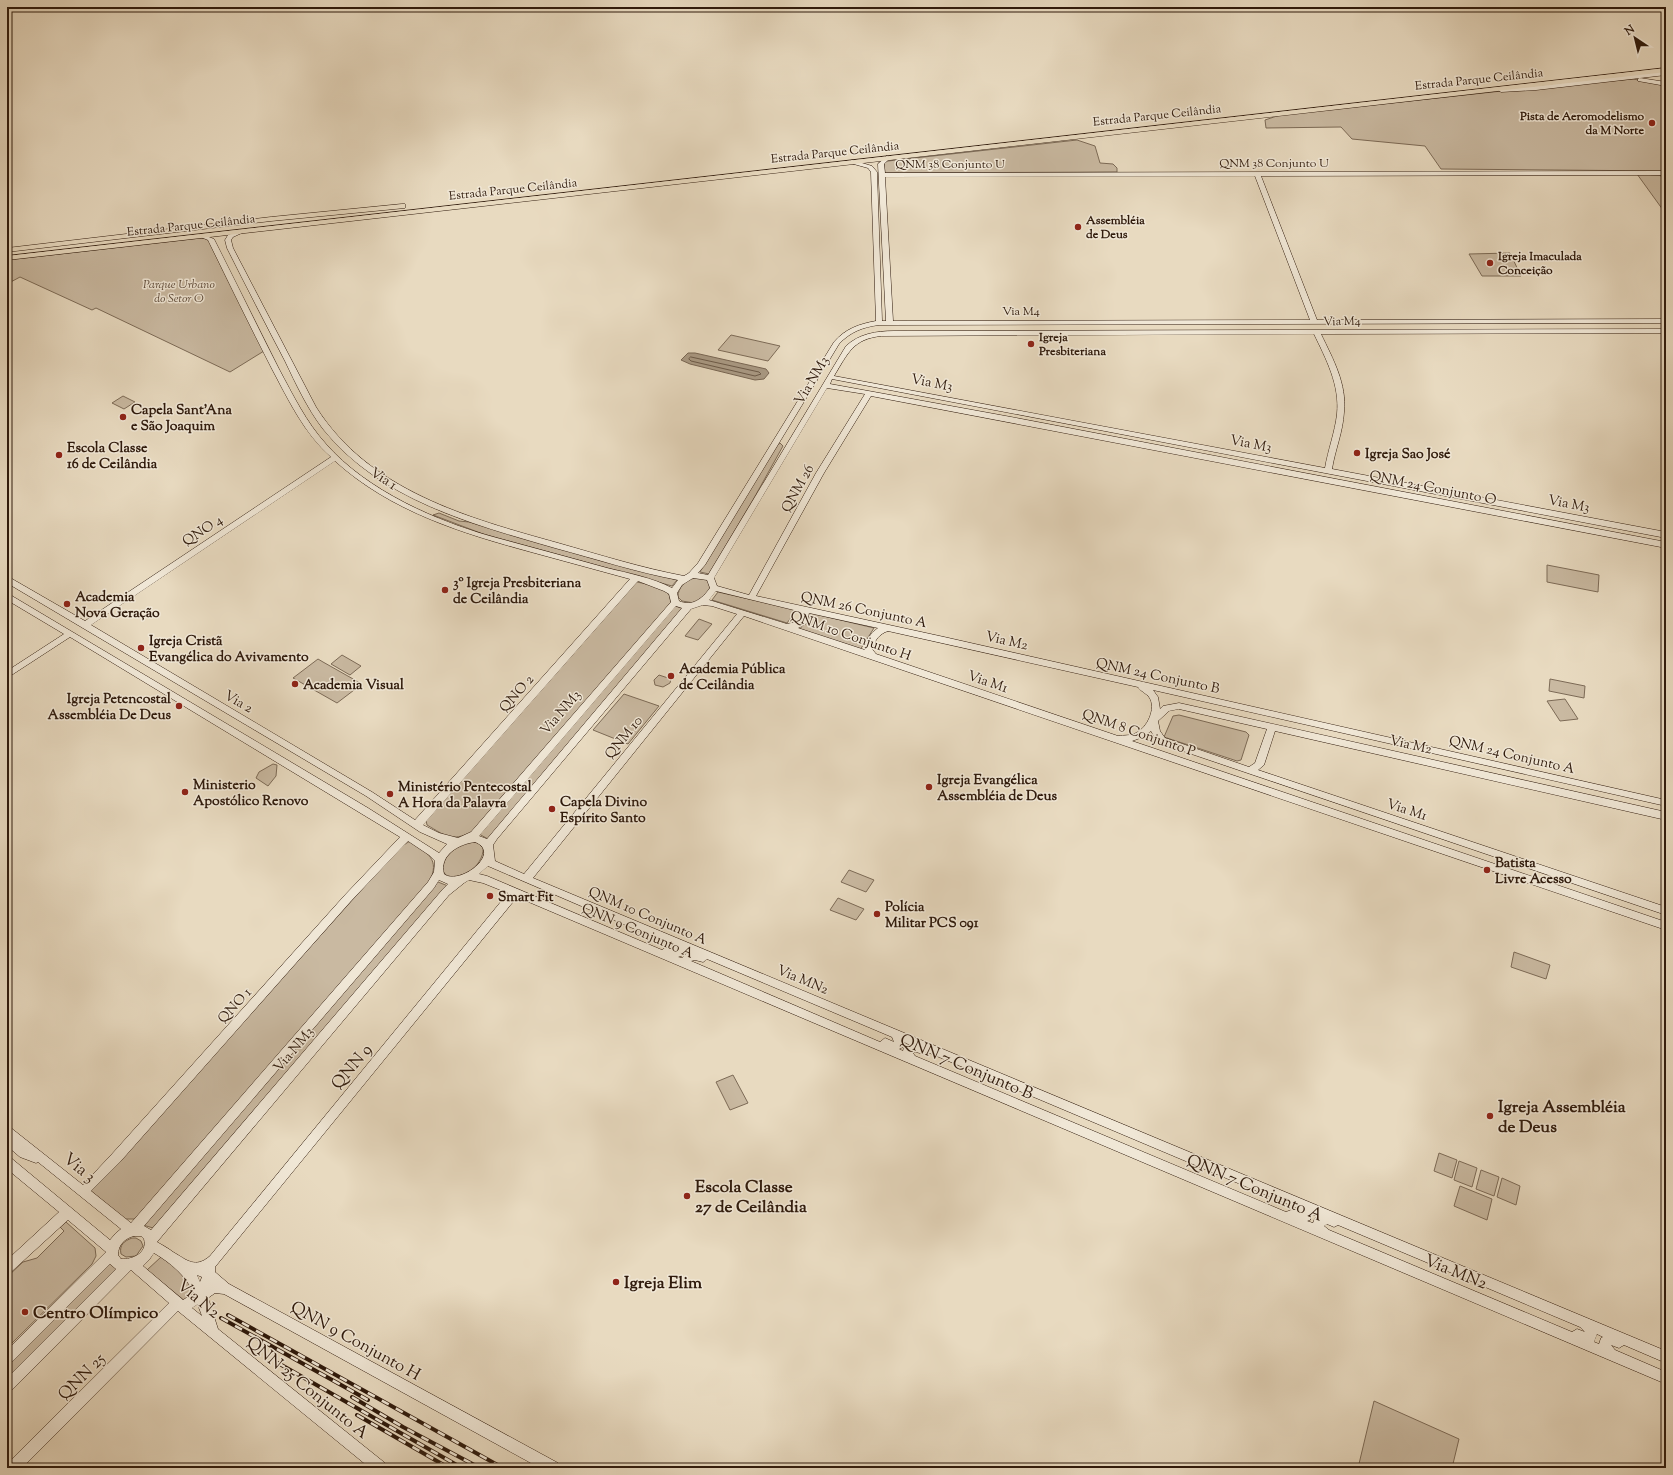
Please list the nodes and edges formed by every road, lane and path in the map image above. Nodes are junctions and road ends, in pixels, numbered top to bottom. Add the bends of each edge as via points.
1 (1666, 64) edge
2 (1626, 68) junction
3 (1666, 70) edge
4 (1597, 71) junction
5 (1615, 73) junction
6 (1636, 73) junction
7 (1666, 74) edge
8 (1643, 76) junction
9 (1605, 77) junction
10 (1627, 78) junction
11 (1654, 82) junction
12 (1666, 84) edge
13 (1491, 90) junction
14 (1317, 106) junction
15 (1058, 135) junction
16 (888, 158) junction
17 (852, 162) junction
18 (738, 172) junction
19 (874, 172) junction
20 (881, 173) junction
21 (1666, 173) edge
22 (1257, 174) junction
23 (460, 203) junction
24 (241, 232) junction
25 (200, 236) junction
26 (7, 248) edge
27 (7, 258) edge
28 (879, 308) junction
29 (889, 308) junction
30 (263, 313) junction
31 (249, 316) junction
32 (1298, 321) junction
33 (1665, 321) edge
34 (1019, 322) junction
35 (1037, 322) junction
36 (1314, 322) junction
37 (1327, 322) junction
38 (1451, 322) junction
39 (1467, 322) junction
40 (1641, 322) junction
41 (879, 323) junction
42 (890, 323) junction
43 (1644, 331) junction
44 (1666, 331) edge
45 (1301, 332) junction
46 (1317, 332) junction
47 (1332, 332) junction
48 (1455, 332) junction
49 (1472, 332) junction
50 (1019, 333) junction
51 (1036, 333) junction
52 (831, 352) junction
53 (842, 357) junction
54 (823, 364) junction
55 (837, 366) junction
56 (831, 377) junction
57 (854, 381) junction
58 (825, 385) junction
59 (302, 388) junction
60 (850, 389) junction
61 (869, 393) junction
62 (298, 410) junction
63 (1013, 415) junction
64 (782, 433) junction
65 (795, 436) junction
66 (1130, 442) junction
67 (1176, 442) junction
68 (776, 443) junction
69 (788, 447) junction
70 (336, 458) junction
71 (1264, 468) junction
72 (1313, 468) junction
73 (1328, 471) junction
74 (1388, 482) junction
75 (1343, 483) junction
76 (402, 490) junction
77 (1479, 508) junction
78 (1529, 509) junction
79 (416, 511) junction
80 (432, 518) junction
81 (1538, 520) joint
82 (473, 521) junction
83 (1666, 535) edge
84 (1666, 543) edge
85 (689, 577) junction
86 (636, 578) junction
87 (710, 578) junction
88 (9, 582) edge
89 (714, 588) junction
90 (7, 596) edge
91 (674, 598) junction
92 (751, 598) junction
93 (704, 602) junction
94 (688, 607) junction
95 (800, 608) junction
96 (742, 613) junction
97 (84, 626) junction
98 (784, 626) junction
99 (887, 628) junction
100 (70, 634) junction
101 (972, 646) joint
102 (873, 656) junction
103 (1036, 661) joint
104 (7, 675) edge
105 (176, 680) junction
106 (951, 683) joint
107 (1136, 684) junction
108 (187, 688) junction
109 (162, 689) junction
110 (174, 696) junction
111 (1016, 706) joint
112 (1275, 714) joint
113 (1154, 720) junction
114 (1272, 727) junction
115 (1116, 740) junction
116 (1450, 754) junction
117 (1472, 760) junction
118 (1184, 762) junction
119 (1231, 764) junction
120 (1259, 765) junction
121 (1448, 767) junction
122 (1250, 770) junction
123 (1468, 772) junction
124 (1263, 775) junction
125 (378, 800) junction
126 (1666, 803) edge
127 (392, 809) junction
128 (365, 810) junction
129 (1665, 816) edge
130 (380, 820) junction
131 (417, 826) junction
132 (1394, 833) junction
133 (406, 836) junction
134 (1445, 836) junction
135 (462, 841) junction
136 (488, 845) junction
137 (1458, 855) junction
138 (489, 856) junction
139 (439, 859) junction
140 (1546, 870) junction
141 (439, 872) junction
142 (471, 876) junction
143 (526, 879) junction
144 (460, 880) junction
145 (514, 893) junction
146 (1666, 911) edge
147 (591, 926) junction
148 (1666, 926) edge
149 (674, 941) junction
150 (688, 966) junction
151 (760, 977) joint
152 (771, 981) junction
153 (828, 1025) junction
154 (896, 1034) junction
155 (912, 1060) junction
156 (996, 1076) junction
157 (7, 1131) edge
158 (7, 1139) edge
159 (1097, 1139) joint
160 (7, 1162) edge
161 (48, 1164) junction
162 (1199, 1182) junction
163 (84, 1192) junction
164 (1300, 1203) junction
165 (68, 1212) junction
166 (132, 1231) junction
167 (1325, 1234) junction
168 (151, 1242) junction
169 (1408, 1249) junction
170 (112, 1252) junction
171 (214, 1260) junction
172 (180, 1264) junction
173 (130, 1265) junction
174 (1399, 1266) joint
175 (7, 1268) edge
176 (193, 1268) junction
177 (208, 1274) junction
178 (225, 1288) junction
179 (202, 1297) junction
180 (1494, 1305) junction
181 (179, 1306) junction
182 (1583, 1322) junction
183 (213, 1332) junction
184 (1610, 1354) junction
185 (1666, 1357) edge
186 (7, 1359) edge
187 (1666, 1362) edge
188 (1666, 1378) edge
189 (7, 1387) edge
190 (13, 1468) edge
191 (380, 1468) edge
192 (553, 1468) edge

1 - 2 highway, Estrada Parque Ceilândia
2 - 4 highway, Estrada Parque Ceilândia
2 - 5 highway
3 - 6 highway, Estrada Parque Ceilândia
4 - 5 highway
4 - 14 highway, Estrada Parque Ceilândia
5 - 6 highway
5 - 9 highway
6 - 9 highway, Estrada Parque Ceilândia
7 - 8 main road
8 - 10 main road
8 - 11 main road
9 - 13 highway, Estrada Parque Ceilândia
10 - 11 main road
10 - 13 main road
11 - 12 main road
13 - 14 highway, Estrada Parque Ceilândia
14 - 15 highway, Estrada Parque Ceilândia
15 - 16 highway, Estrada Parque Ceilândia
15 - 18 highway, Estrada Parque Ceilândia
16 - 17 highway, Estrada Parque Ceilândia
16 - 20 main road via 881,162
17 - 18 highway, Estrada Parque Ceilândia
17 - 19 main road via 870,167
18 - 23 highway, Estrada Parque Ceilândia
19 - 20 main road, QNM 38 Conjunto U
19 - 28 main road
20 - 22 main road, QNM 38 Conjunto U
20 - 29 main road
21 - 22 main road, QNM 38 Conjunto U
22 - 36 main road
23 - 24 highway, Estrada Parque Ceilândia
23 - 26 highway, Estrada Parque Ceilândia via 263,220
24 - 25 highway, Estrada Parque Ceilândia
24 - 30 main road, Via 1 via 230,236 228,243
25 - 27 highway, Estrada Parque Ceilândia
25 - 31 main road, Via 1 via 211,239
28 - 29 main road
28 - 41 main road
29 - 42 main road
30 - 31 main road
30 - 59 main road, Via 1
31 - 62 main road, Via 1
32 - 35 main road, Via M4
32 - 36 main road, Via M4
32 - 45 main road via 1308,328
33 - 40 main road, Via M4
33 - 44 main road via 1657,325
34 - 35 main road, Via M4
34 - 42 main road, Via M4
34 - 50 main road via 1024,324 1025,328
35 - 51 main road via 1032,327
36 - 37 main road, Via M4
37 - 38 main road, Via M4
37 - 47 main road via 1323,326
38 - 39 main road, Via M4
38 - 48 main road via 1460,326
39 - 40 main road, Via M4
39 - 49 main road via 1467,328
40 - 43 main road via 1651,327
41 - 42 main road, Via NM3
41 - 52 main road, Via NM3 via 851,330 840,339
43 - 44 main road, Via M4
43 - 49 main road, Via M4
45 - 46 main road, Via M4
45 - 51 main road, Via M4
46 - 47 main road, Via M4
46 - 73 main road via 1338,384 1341,404
47 - 48 main road, Via M4
48 - 49 main road, Via M4
50 - 51 main road, Via M4
50 - 53 main road, Via NM3 via 874,334 852,344
52 - 53 main road
52 - 54 main road, Via NM3
53 - 55 main road, Via NM3
54 - 55 main road via 831,363
54 - 64 main road, Via NM3
55 - 56 main road, Via NM3
56 - 57 main road, Via M3
56 - 58 main road, Via NM3
57 - 60 main road via 848,385
57 - 63 main road, Via M3
58 - 60 main road
58 - 65 main road, Via NM3
59 - 62 main road via 301,393 310,409 304,413
59 - 76 main road, Via 1 via 327,430 349,453
60 - 61 main road
61 - 63 main road
61 - 92 main road, QNM 26 via 820,473
62 - 70 main road, Via 1 via 305,423
63 - 66 main road via 1060,429
63 - 67 main road, Via M3
64 - 65 main road via 784,436
64 - 68 main road, Via NM3
65 - 69 main road, Via NM3
66 - 67 main road via 1176,448 1180,446
66 - 71 main road, QNM 24 Conjunto O
67 - 72 main road, Via M3
68 - 69 main road via 782,441
68 - 85 main road, Via NM3 via 702,565
69 - 87 main road, Via NM3
70 - 79 main road, Via 1 via 368,484
70 - 97 main road, QNO 4
71 - 72 main road via 1261,464 1264,460
71 - 75 main road, QNM 24 Conjunto O
72 - 73 main road, Via M3
73 - 74 main road, Via M3
74 - 75 main road via 1392,486 1387,489
74 - 78 main road, Via M3
75 - 77 main road, QNM 24 Conjunto O
76 - 79 main road via 405,496 426,506 424,510
76 - 82 main road, Via 1 via 441,510
77 - 78 main road via 1475,504 1479,502
77 - 81 main road, QNM 24 Conjunto O
78 - 83 main road, Via M3
79 - 80 main road, Via 1
80 - 82 main road via 432,514 439,512 459,520
80 - 86 main road, Via 1 via 478,535
81 - 84 main road, Via M3
82 - 85 main road, Via 1 via 665,575
85 - 87 main road
85 - 91 main road via 677,585
86 - 91 main road, Via 1 via 667,589
86 - 131 main road, QNO 2
87 - 89 main road
88 - 97 main road, Via 2
89 - 92 main road
89 - 93 main road
90 - 100 main road, Via 2
91 - 94 main road
91 - 135 main road, Via NM3 via 474,835
92 - 95 main road, QNM 26 Conjunto A
93 - 94 main road
93 - 96 main road
94 - 136 main road
95 - 98 main road via 805,614 803,622 794,626
95 - 99 main road, QNM 26 Conjunto A
96 - 98 main road, QNM 10 Conjunto H
96 - 143 main road, QNM 10
97 - 105 main road, Via 2
98 - 102 main road, QNM 10 Conjunto H
99 - 101 main road, QNM 26 Conjunto A
99 - 102 main road via 876,633 870,643 868,649
100 - 104 main road
100 - 109 main road, Via 2
101 - 103 main road, Via M2
102 - 106 main road, QNM 10 Conjunto H
103 - 107 main road, QNM 24 Conjunto B
105 - 108 main road, Via 2
105 - 109 main road via 175,684
106 - 111 main road, Via M1
107 - 112 main road, QNM 24 Conjunto B
107 - 113 main road, Via M1 via 1151,694 1155,700
108 - 110 main road via 177,691
108 - 125 main road, Via 2
109 - 110 main road, Via 2
110 - 128 main road, Via 2
111 - 115 main road, QNM 8 Conjunto P
112 - 116 main road, QNM 24 Conjunto A
113 - 114 main road, Via M2 via 1166,708 1179,706
113 - 115 main road, Via M2 via 1142,734
113 - 119 main road, Via M1 via 1154,730 1160,739
114 - 120 main road
114 - 121 main road, Via M2
115 - 118 main road, QNM 8 Conjunto P
116 - 117 main road, QNM 24 Conjunto A
116 - 121 main road via 1456,763
117 - 123 main road via 1465,766
117 - 126 main road, QNM 24 Conjunto A
118 - 119 main road via 1181,757 1187,754
118 - 132 main road, QNM 8 Conjunto P
119 - 122 main road, Via M1
120 - 122 main road
120 - 124 main road
121 - 123 main road, Via M2
122 - 124 main road, Via M1
123 - 129 main road, Via M2
124 - 134 main road, Via M1
125 - 127 main road, Via 2
125 - 128 main road via 377,806 372,810
127 - 130 main road via 380,814
127 - 131 main road, Via 2
128 - 130 main road, Via 2
130 - 133 main road, Via 2
131 - 135 main road, Via 2 via 446,840
132 - 134 main road via 1407,834 1442,845 1447,842
132 - 137 main road
133 - 139 main road, Via 2
133 - 163 main road, QNO 1
134 - 140 main road, Via M1
135 - 136 main road via 480,839
135 - 139 main road via 447,850
136 - 138 main road
137 - 140 main road via 1454,850 1458,846 1521,866
137 - 148 main road
138 - 142 main road via 483,866
138 - 143 main road via 495,866
139 - 141 main road
140 - 146 main road, Via M1
141 - 144 main road via 446,880
141 - 166 main road, Via NM3 via 431,885
142 - 144 main road
142 - 145 main road
143 - 149 main road, QNM 10 Conjunto A
144 - 168 main road, Via NM3 via 446,892
145 - 147 main road, QNN 9 Conjunto A
145 - 171 main road, QNN 9
147 - 149 main road via 621,932 673,954 682,949
147 - 150 main road, QNN 9 Conjunto A
149 - 151 main road, QNM 10 Conjunto A
150 - 152 main road via 688,957 694,955 737,972
150 - 153 main road, QNN 9 Conjunto A
151 - 152 main road, Via MN2
152 - 154 main road, Via MN2
153 - 154 main road via 853,1031 893,1047 900,1042
153 - 155 main road, QNN 7 Conjunto B
154 - 156 main road, Via MN2
155 - 156 main road via 908,1056 908,1050 916,1046 963,1067
155 - 159 main road, QNN 7 Conjunto B
156 - 164 main road
157 - 161 main road, Via 3
158 - 161 main road via 24,1153
159 - 162 main road, QNN 7 Conjunto A
160 - 165 main road
161 - 163 main road, Via 3
162 - 164 main road via 1238,1193 1300,1218 1307,1213 1307,1209
162 - 167 main road, QNN 7 Conjunto A
163 - 166 main road, Via 3
164 - 169 main road
165 - 170 main road
165 - 175 main road
166 - 168 main road via 146,1232
166 - 170 main road via 118,1239
167 - 169 main road via 1318,1224 1320,1220 1327,1219 1384,1243
167 - 174 main road, QNN 7 Conjunto A
168 - 172 main road, Via N2
168 - 173 main road via 144,1258
169 - 182 main road, Via MN2
170 - 173 main road via 114,1261 118,1264
170 - 186 main road
171 - 176 main road, QNN 9 via 206,1267
171 - 177 main road, QNN 9
172 - 176 main road, QNN 9 Conjunto H
172 - 179 main road, Via N2 via 188,1272
173 - 181 main road, Via N2
173 - 189 main road
174 - 180 main road, Via MN2
176 - 177 main road, QNN 9 Conjunto H
177 - 178 main road, QNN 9 Conjunto H
177 - 179 main road, QNN 9
178 - 179 main road via 214,1287
178 - 192 main road, QNN 9 Conjunto H
179 - 181 main road
179 - 183 main road, Via N2
180 - 182 main road via 1523,1312 1589,1338 1592,1334 1591,1329
180 - 184 main road
181 - 183 main road, Via N2
181 - 190 main road, QNN 25
182 - 185 main road, Via MN2
183 - 191 main road, QNN 25 Conjunto A
184 - 187 main road via 1604,1344 1612,1338
184 - 188 main road

